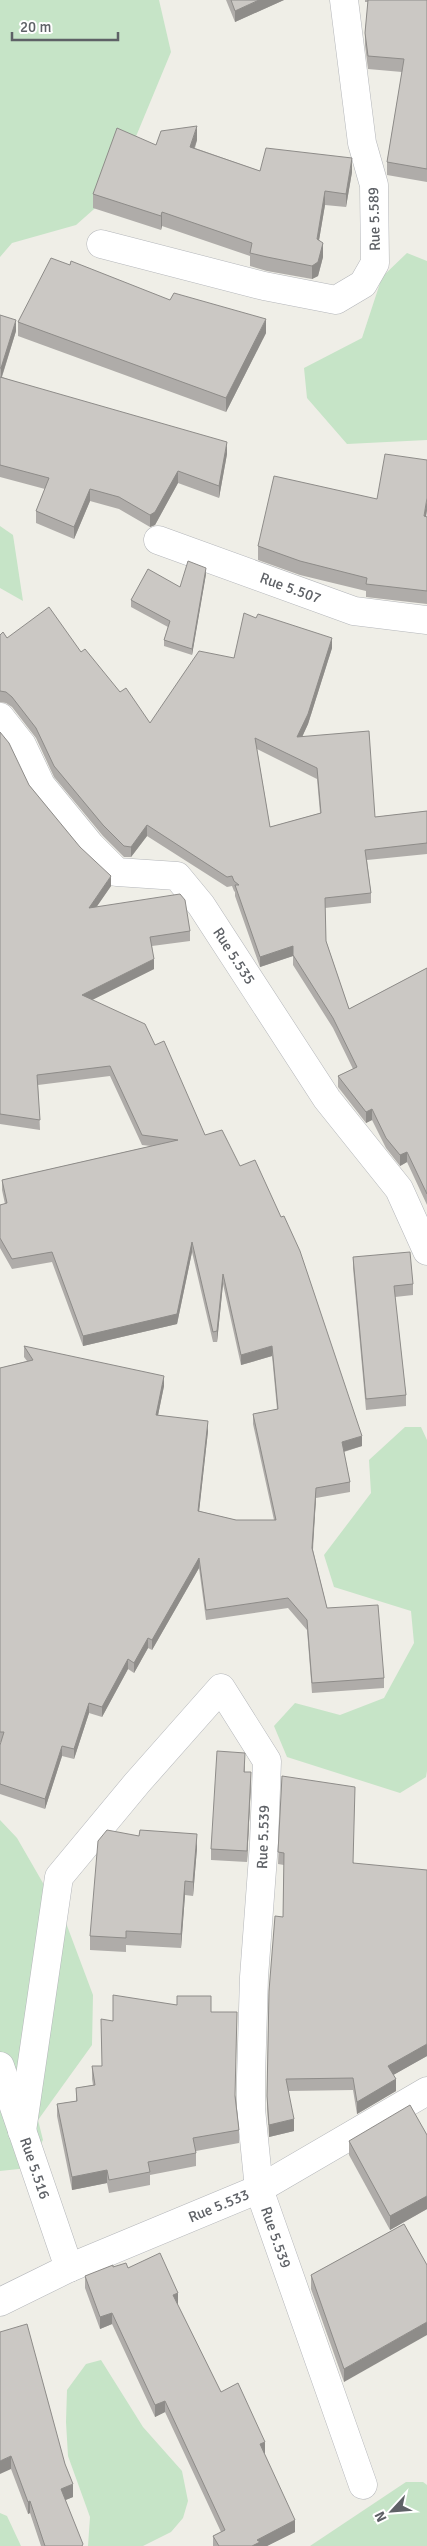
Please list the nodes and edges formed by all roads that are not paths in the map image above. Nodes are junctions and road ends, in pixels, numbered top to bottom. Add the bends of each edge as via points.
1 (344, 0) edge
2 (101, 244) dead end
3 (158, 540) dead end
4 (427, 620) edge
5 (0, 717) edge
6 (427, 1251) edge
7 (0, 2066) edge
8 (427, 2091) edge
9 (22, 2131) junction
10 (258, 2189) junction
11 (69, 2268) junction
12 (0, 2302) edge
13 (363, 2485) dead end

1 - 2 street, Rue 5.589 via 362,143 374,185 375,263 363,284 336,300 264,286
3 - 4 street, Rue 5.507 via 354,611
5 - 6 street, Rue 5.535 via 22,745 41,785 90,846 117,872 177,876 201,905 327,1099 399,1189
7 - 9 street, Rue 5.516
8 - 10 street, Rue 5.533
9 - 10 street, Rue 5.539 via 59,1877 221,1688 267,1761 250,2078
9 - 11 street, Rue 5.516
10 - 11 street, Rue 5.533
10 - 13 street, Rue 5.539
11 - 12 street, Rue 5.533

